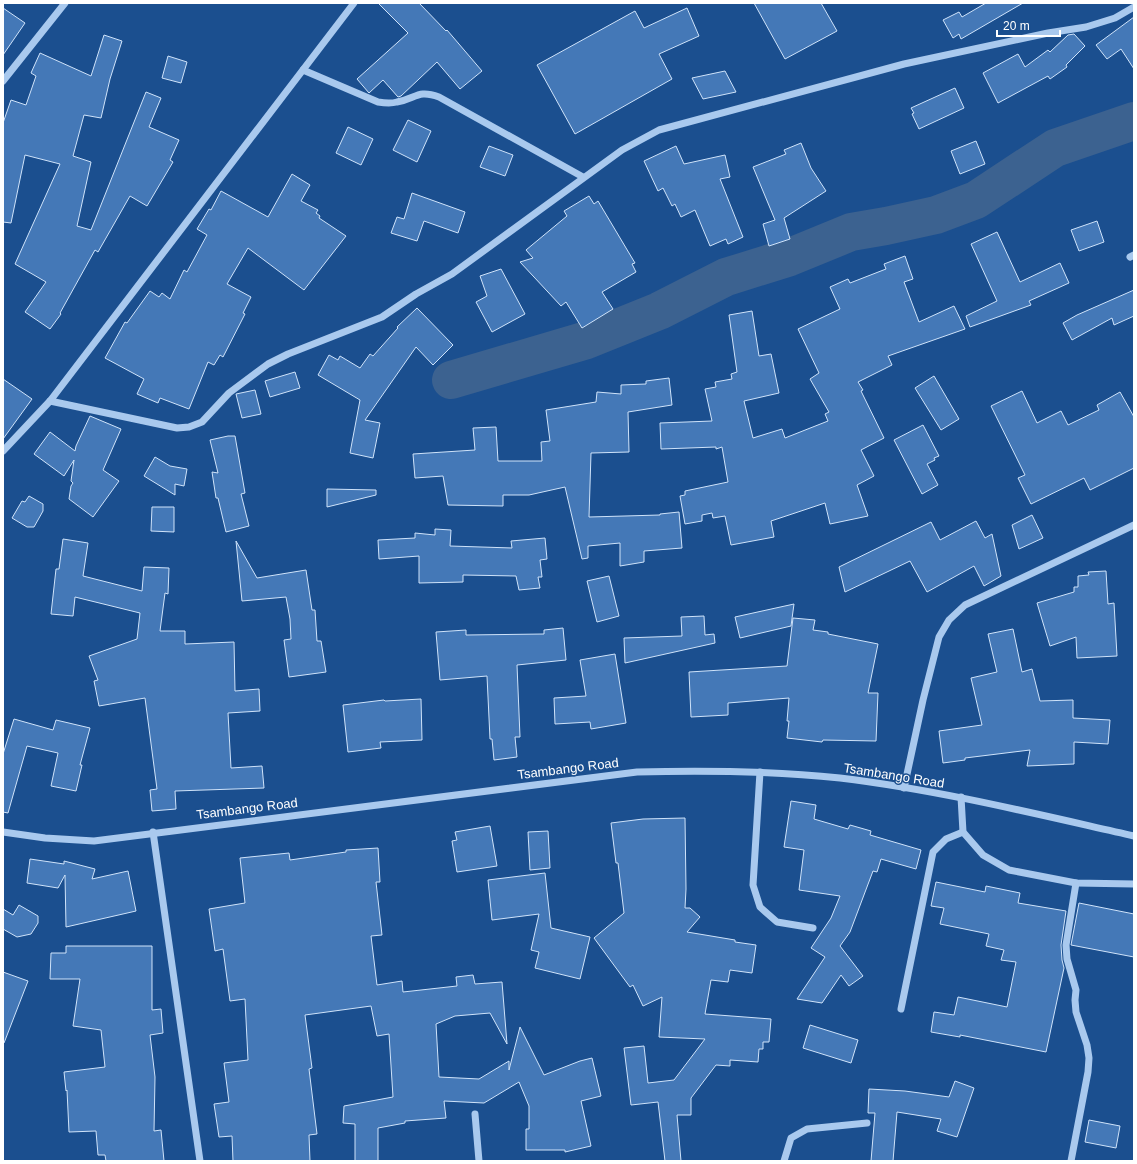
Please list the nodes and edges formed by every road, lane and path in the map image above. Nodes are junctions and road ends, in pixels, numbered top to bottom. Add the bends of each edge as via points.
1 (64, 3) edge
2 (354, 3) edge
3 (1134, 7) edge
4 (302, 70) junction
5 (3, 81) edge
6 (583, 177) junction
7 (50, 401) junction
8 (3, 451) edge
9 (1134, 525) edge
10 (760, 772) junction
11 (904, 788) junction
12 (961, 797) junction
13 (3, 832) edge
14 (152, 832) junction
15 (963, 832) junction
16 (1134, 836) edge
17 (1076, 883) junction
18 (1134, 884) edge
19 (813, 928) dead end
20 (901, 1009) dead end
21 (475, 1114) dead end
22 (866, 1123) dead end
23 (200, 1161) edge
24 (479, 1161) edge
25 (784, 1161) edge
26 (1071, 1161) edge

1 - 5 street
2 - 4 street
3 - 6 street via 1115,18 1086,27 904,64 659,130 622,150
4 - 6 street via 378,102 398,102 428,93 439,97
4 - 7 street
6 - 7 street via 452,274 382,316 268,364 229,393 202,422 177,428
7 - 8 street
9 - 11 street via 965,606 949,620 939,637
10 - 11 street, Tsambango Road via 839,778
10 - 14 street, Tsambango Road via 637,772
10 - 19 street via 753,884 760,907 777,922
11 - 12 street, Tsambango Road
12 - 15 street
12 - 16 street, Tsambango Road
13 - 14 street, Tsambango Road via 45,838 94,840
14 - 23 street
15 - 17 street via 983,855 1009,870
15 - 20 street via 946,839 933,852
17 - 18 street
17 - 26 street via 1066,945 1076,990 1076,1012 1089,1058
21 - 24 street
22 - 25 street via 806,1129 791,1138

